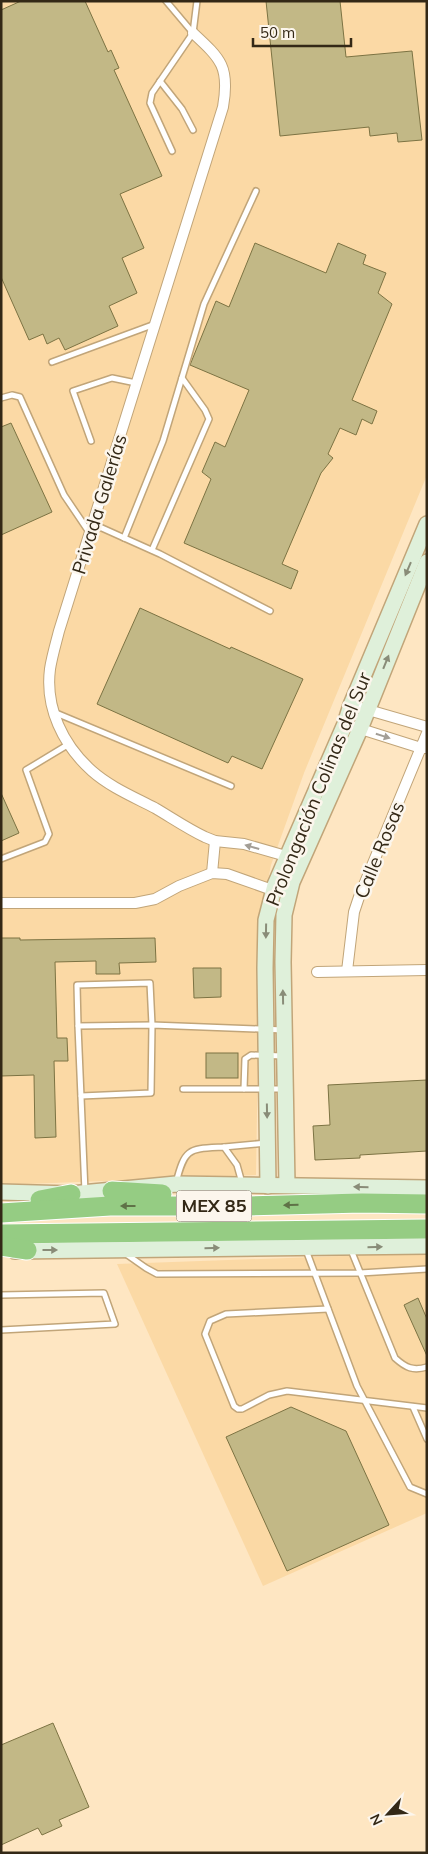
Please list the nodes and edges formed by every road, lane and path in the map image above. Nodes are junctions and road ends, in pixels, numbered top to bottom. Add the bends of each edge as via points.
1 (166, 1) edge
2 (197, 1) edge
3 (193, 33) junction
4 (160, 81) junction
5 (192, 130) dead end
6 (172, 151) dead end
7 (256, 191) dead end
8 (155, 324) junction
9 (52, 362) dead end
10 (182, 378) junction
11 (137, 383) junction
12 (1, 398) edge
13 (91, 441) dead end
14 (427, 524) edge
15 (91, 529) junction
16 (124, 538) junction
17 (152, 550) junction
18 (427, 562) edge
19 (270, 611) dead end
20 (351, 705) junction
21 (367, 710) junction
22 (53, 712) junction
23 (345, 724) junction
24 (427, 727) edge
25 (360, 729) junction
26 (427, 733) edge
27 (68, 744) junction
28 (424, 748) edge
29 (232, 786) dead end
30 (215, 841) junction
31 (287, 857) junction
32 (1, 859) edge
33 (302, 861) junction
34 (212, 873) junction
35 (273, 891) junction
36 (290, 894) junction
37 (1, 904) edge
38 (427, 970) edge
39 (347, 971) junction
40 (317, 972) dead end
41 (152, 1025) junction
42 (78, 1026) junction
43 (266, 1030) junction
44 (284, 1030) junction
45 (266, 1056) junction
46 (284, 1056) junction
47 (183, 1089) dead end
48 (244, 1089) junction
49 (266, 1089) junction
50 (285, 1089) junction
51 (82, 1096) junction
52 (267, 1143) junction
53 (224, 1147) junction
54 (176, 1184) junction
55 (242, 1184) junction
56 (287, 1185) junction
57 (268, 1186) junction
58 (427, 1188) edge
59 (112, 1191) junction
60 (1, 1192) edge
61 (427, 1192) edge
62 (81, 1198) junction
63 (362, 1203) junction
64 (427, 1204) edge
65 (249, 1206) junction
66 (1, 1207) edge
67 (1, 1213) edge
68 (427, 1229) edge
69 (1, 1234) edge
70 (1, 1246) edge
71 (427, 1246) edge
72 (305, 1247) junction
73 (350, 1247) junction
74 (119, 1249) junction
75 (28, 1250) junction
76 (1, 1251) edge
77 (427, 1269) edge
78 (315, 1272) junction
79 (360, 1273) junction
80 (1, 1295) edge
81 (328, 1309) junction
82 (1, 1330) edge
83 (427, 1367) edge
84 (365, 1401) junction
85 (413, 1406) junction
86 (427, 1408) edge
87 (427, 1439) edge
88 (427, 1494) edge

1 - 3 lane
2 - 3 lane
3 - 4 lane
3 - 8 street, Privada Galerías via 222,64 227,86 224,107
4 - 5 lane via 182,109
4 - 6 lane via 152,92 150,103
7 - 10 lane via 204,304
8 - 9 lane
8 - 11 street, Privada Galerías
10 - 16 lane via 163,441
10 - 17 lane via 209,419
11 - 13 lane via 112,378 73,391
11 - 15 street, Privada Galerías
12 - 15 lane via 20,397 64,495
14 -> 20 street, Prolongación Colinas del Sur
15 - 16 lane
15 - 22 street, Privada Galerías via 52,661 49,686
16 - 17 lane
17 - 19 lane
21 -> 18 street, Prolongación Colinas del Sur
20 - 21 street
20 - 23 street, Prolongación Colinas del Sur
21 - 24 street
21 - 25 street, Prolongación Colinas del Sur
22 - 27 street, Privada Galerías
22 - 29 lane
23 - 25 street
23 - 31 street, Prolongación Colinas del Sur
25 -> 28 street
25 - 33 street, Prolongación Colinas del Sur
26 - 28 street, Calle Rosas
27 - 30 street, Privada Galerías via 93,772 120,790
27 - 32 lane via 26,770 49,834 44,842
28 - 39 street, Calle Rosas via 359,897
31 -> 30 street, Privada Galerías via 244,844
30 - 34 street
31 - 33 street, Privada Galerías
31 - 35 street, Prolongación Colinas del Sur
33 - 36 street, Prolongación Colinas del Sur
34 - 35 street via 227,874
34 - 37 street via 154,899 135,903
35 - 36 street
35 -> 43 street, Prolongación Colinas del Sur via 266,920
44 -> 36 street, Prolongación Colinas del Sur via 284,915
38 - 39 street
39 - 40 street
41 - 42 lane
41 - 42 lane via 150,983 77,985
41 - 43 lane
41 - 51 lane via 151,1093
42 - 51 lane
43 - 44 lane
43 - 45 street, Prolongación Colinas del Sur
44 - 46 street, Prolongación Colinas del Sur
45 - 46 lane
45 - 48 lane via 245,1059
45 - 49 street, Prolongación Colinas del Sur
46 - 50 street, Prolongación Colinas del Sur
47 - 48 lane
48 - 49 lane
49 - 50 lane
49 -> 52 street, Prolongación Colinas del Sur
50 - 56 street, Prolongación Colinas del Sur
51 - 62 lane
52 - 53 lane
52 - 57 street, Prolongación Colinas del Sur
53 - 54 lane via 196,1149 188,1154 181,1164
53 - 55 lane via 237,1165
54 - 55 street
54 - 59 street
55 - 57 street
56 - 57 street
58 -> 56 street
59 - 62 street
59 - 65 highway via 225,1197
60 - 62 street
61 - 63 highway via 372,1198
65 -> 62 highway, MEX 85
62 - 66 highway
62 - 67 highway, MEX 85
63 - 64 highway, MEX 85
63 -> 65 highway, MEX 85
68 - 69 highway, MEX 85
70 - 75 highway
73 -> 71 street
72 - 73 street
74 -> 72 street
72 - 78 lane
73 - 79 lane
75 -> 74 street
74 - 78 lane via 157,1274
75 - 76 street
77 - 79 lane
78 - 79 lane
78 - 81 lane
79 - 83 lane via 395,1358 404,1367 416,1370
80 - 82 lane via 104,1293 115,1324
81 - 84 lane
81 - 84 lane via 226,1314 210,1321 205,1334 238,1409 287,1391
84 - 85 lane
84 - 88 lane via 410,1487
85 - 86 lane
85 - 87 lane

